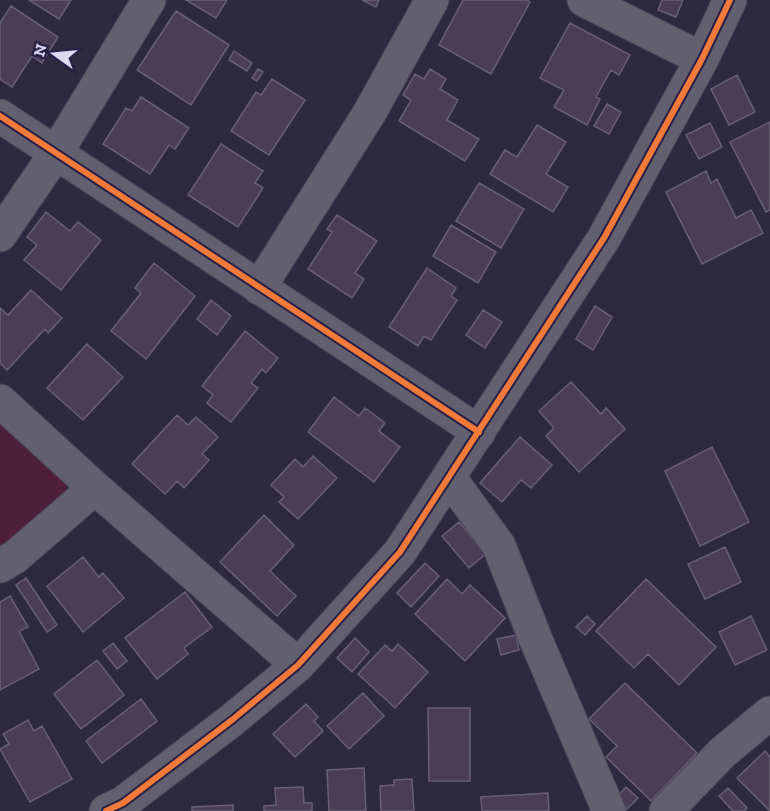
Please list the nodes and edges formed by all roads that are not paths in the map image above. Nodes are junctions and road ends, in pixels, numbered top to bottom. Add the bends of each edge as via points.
1 (149, 0) edge
2 (432, 0) edge
3 (584, 0) edge
4 (730, 0) edge
5 (702, 59) junction
6 (0, 116) edge
7 (56, 153) junction
8 (0, 235) edge
9 (259, 288) junction
10 (0, 401) edge
11 (479, 432) junction
12 (449, 477) junction
13 (95, 488) junction
14 (0, 566) edge
15 (298, 665) junction
16 (770, 713) edge
17 (117, 808) edge
18 (609, 811) edge
19 (666, 811) edge

1 - 7 street
2 - 9 street via 370,112
3 - 5 street
4 - 5 street
5 - 11 street via 604,238
6 - 7 street
7 - 8 street
7 - 9 street
9 - 11 street
10 - 13 street
11 - 12 street
12 - 15 street via 400,552
12 - 18 street via 499,546
13 - 14 street
13 - 15 street
15 - 17 street
16 - 19 street via 722,753

